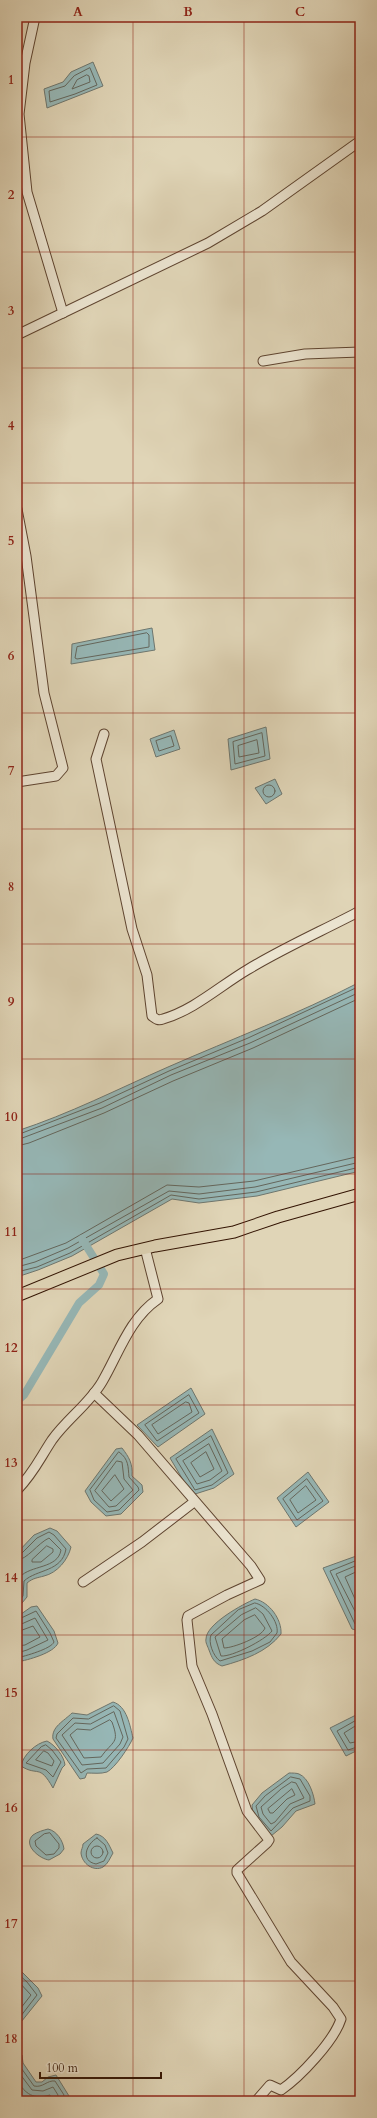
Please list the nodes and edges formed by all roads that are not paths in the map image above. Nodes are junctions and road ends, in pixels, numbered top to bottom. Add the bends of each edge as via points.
1 (35, 17) edge
2 (360, 141) edge
3 (63, 313) junction
4 (17, 335) edge
5 (360, 352) edge
6 (263, 361) dead end
7 (17, 509) edge
8 (104, 734) dead end
9 (17, 782) edge
10 (360, 911) edge
11 (360, 1194) edge
12 (145, 1248) junction
13 (17, 1296) edge
14 (94, 1393) junction
15 (17, 1490) edge
16 (194, 1502) junction
17 (83, 1582) dead end
18 (256, 2101) edge

1 - 3 street via 25,62 19,114 27,192
2 - 3 street via 262,210 208,244
3 - 4 street
5 - 6 street via 305,354
7 - 9 street via 27,563 44,693 63,768 56,776
8 - 10 street via 96,759 132,930 147,975 152,1016 157,1020 188,1008 247,970
11 - 12 main road via 278,1216 234,1232
12 - 13 main road via 116,1255
12 - 14 street via 158,1299 134,1322
14 - 15 street via 52,1440 30,1476
14 - 16 street via 138,1435
16 - 17 street via 142,1542
16 - 18 street via 251,1566 260,1580 194,1611 186,1620 192,1666 247,1811 269,1840 237,1870 237,1874 292,1962 333,2007 341,2020 319,2054 288,2085 281,2090 270,2085

